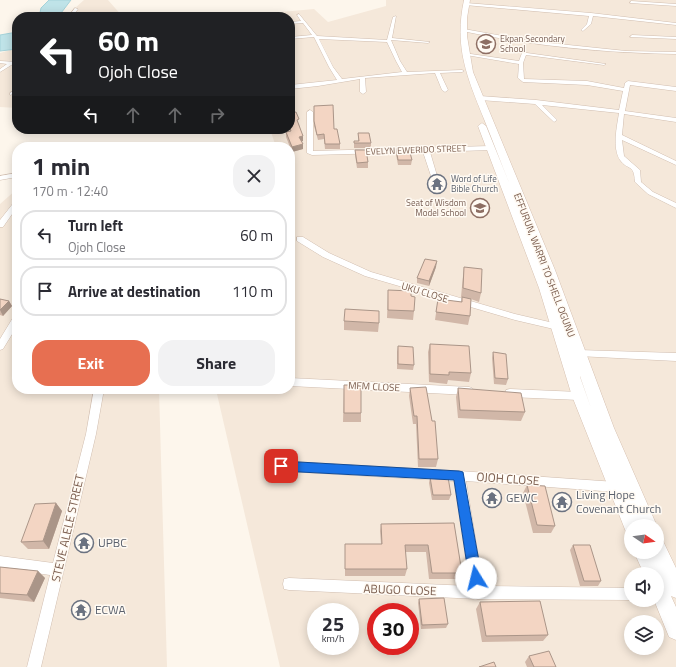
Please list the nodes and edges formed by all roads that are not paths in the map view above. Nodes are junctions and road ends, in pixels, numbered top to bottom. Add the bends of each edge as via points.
1 (509, 0) edge
2 (673, 0) edge
3 (464, 1) edge
4 (631, 2) dead end
5 (676, 4) edge
6 (508, 7) junction
7 (76, 9) dead end
8 (74, 12) edge
9 (591, 14) junction
10 (299, 15) dead end
11 (395, 17) dead end
12 (304, 22) junction
13 (295, 23) edge
14 (676, 24) edge
15 (464, 30) junction
16 (583, 30) dead end
17 (315, 36) junction
18 (632, 36) dead end
19 (295, 38) edge
20 (676, 38) edge
21 (390, 40) junction
22 (428, 42) dead end
23 (676, 53) edge
24 (466, 54) junction
25 (0, 62) edge
26 (12, 63) edge
27 (521, 63) junction
28 (12, 64) edge
29 (604, 64) dead end
30 (0, 71) edge
31 (462, 71) junction
32 (405, 72) junction
33 (437, 72) junction
34 (362, 77) junction
35 (341, 80) junction
36 (295, 87) edge
37 (676, 89) edge
38 (445, 90) dead end
39 (625, 90) junction
40 (363, 92) dead end
41 (480, 98) junction
42 (536, 102) junction
43 (310, 112) dead end
44 (622, 113) junction
45 (554, 120) dead end
46 (676, 120) edge
47 (620, 136) junction
48 (490, 148) junction
49 (426, 150) junction
50 (501, 162) junction
51 (676, 162) edge
52 (12, 176) edge
53 (0, 178) edge
54 (435, 179) dead end
55 (676, 206) edge
56 (12, 209) edge
57 (0, 225) edge
58 (300, 239) dead end
59 (12, 324) edge
60 (558, 327) junction
61 (4, 333) edge
62 (0, 348) edge
63 (578, 353) junction
64 (676, 357) edge
65 (295, 382) edge
66 (477, 391) edge
67 (500, 392) edge
68 (98, 394) edge
69 (578, 396) junction
70 (281, 466) dead end
71 (459, 476) junction
72 (616, 487) junction
73 (629, 519) edge
74 (645, 519) edge
75 (660, 559) edge
76 (0, 562) edge
77 (58, 570) junction
78 (289, 584) dead end
79 (666, 586) edge
80 (478, 593) junction
81 (624, 594) edge
82 (676, 630) edge
83 (34, 667) edge

1 - 6 street
2 - 5 street
3 - 6 street
3 - 15 main road, EFFURUN, WARRI TO SHELL OGUNU
3 - 31 main road, EFFURUN, WARRI TO SHELL OGUNU via 458,25
4 - 5 street
6 - 9 street via 527,6
7 - 8 street
9 - 14 street
9 - 16 street via 589,24
10 - 12 street
11 - 21 street
12 - 13 street
12 - 17 street
15 - 23 street via 537,43 626,52
15 - 24 main road, EFFURUN, WARRI TO SHELL OGUNU
17 - 19 street
17 - 21 street
17 - 35 street
18 - 20 street
21 - 22 street
21 - 32 street
24 - 27 street
24 - 41 main road, EFFURUN, WARRI TO SHELL OGUNU via 469,72
25 - 26 street
27 - 29 street via 526,54
27 - 39 street via 523,80 587,84
28 - 30 street
31 - 33 street
31 - 48 main road, EFFURUN, WARRI TO SHELL OGUNU
32 - 33 street
32 - 34 street
33 - 38 street
34 - 35 street
34 - 40 street
35 - 36 street
37 - 39 street via 628,83
39 - 44 street
41 - 42 street
41 - 50 main road, EFFURUN, WARRI TO SHELL OGUNU
42 - 44 street
42 - 45 street
43 - 49 street, EVELYN EWERIDO STREET via 312,153
44 - 46 street
44 - 47 street
47 - 51 street
47 - 55 street via 622,158 637,170 638,182 645,189
48 - 49 street, EVELYN EWERIDO STREET
48 - 50 main road, EFFURUN, WARRI TO SHELL OGUNU
49 - 54 street
50 - 60 main road, EFFURUN, WARRI TO SHELL OGUNU
50 - 63 main road, EFFURUN, WARRI TO SHELL OGUNU via 549,270
52 - 53 street
56 - 57 street
58 - 60 street, UKU CLOSE via 326,255 368,274
59 - 61 street
60 - 69 main road, EFFURUN, WARRI TO SHELL OGUNU
61 - 62 street
63 - 64 street
63 - 74 main road, EFFURUN, WARRI TO SHELL OGUNU via 606,428
65 - 66 street, MFM CLOSE
67 - 69 street
68 - 77 street, STEVE ALELE STREET
69 - 72 main road, EFFURUN, WARRI TO SHELL OGUNU
70 - 71 street, OJOH CLOSE
71 - 72 street, OJOH CLOSE
71 - 80 street
72 - 73 main road, EFFURUN, WARRI TO SHELL OGUNU
75 - 79 main road
76 - 77 street
77 - 83 street, STEVE ALELE STREET
78 - 80 street, ABUGO CLOSE
79 - 82 main road
80 - 81 street, ABUGO CLOSE

